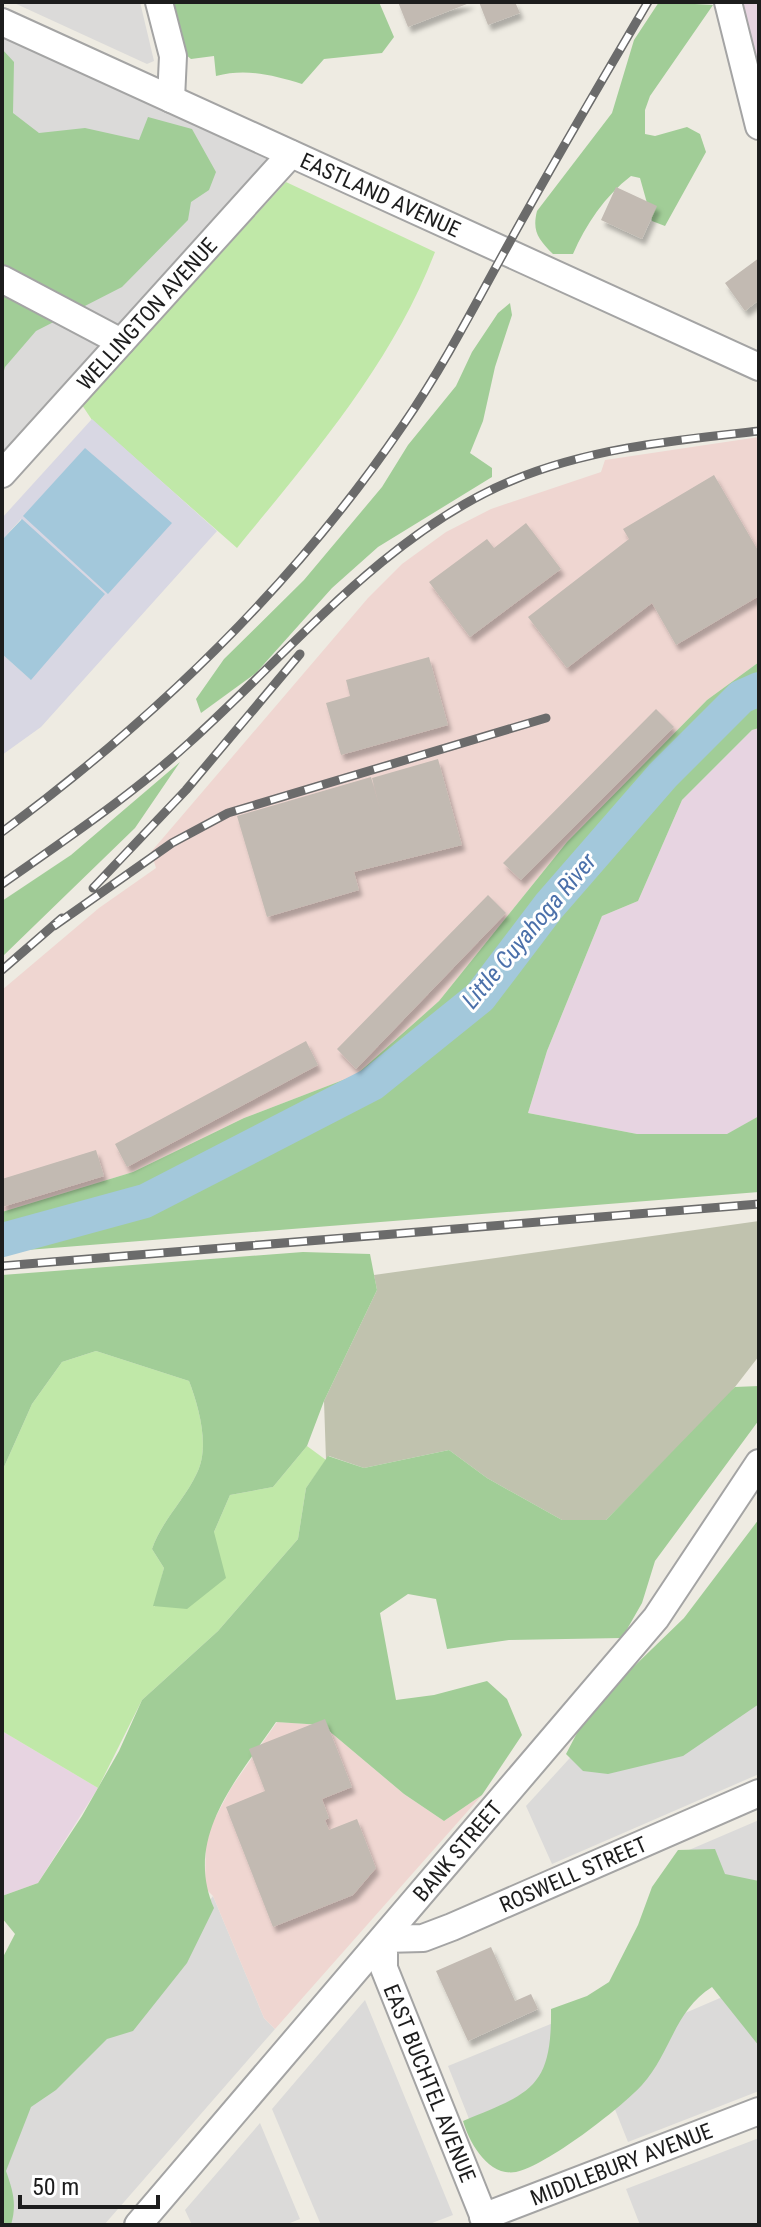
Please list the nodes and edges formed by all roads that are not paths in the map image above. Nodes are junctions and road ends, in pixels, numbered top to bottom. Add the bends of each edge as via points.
1 (159, 2) edge
2 (728, 2) edge
3 (2, 22) edge
4 (171, 99) junction
5 (759, 126) edge
6 (291, 154) junction
7 (2, 279) edge
8 (121, 342) junction
9 (759, 367) edge
10 (2, 474) edge
11 (759, 1463) edge
12 (759, 1793) edge
13 (384, 1939) junction
14 (759, 2111) edge
15 (485, 2221) edge
16 (138, 2225) edge

1 - 4 street via 173,56
2 - 5 street
3 - 4 street, EASTLAND AVENUE
4 - 6 street, EASTLAND AVENUE
6 - 8 street, WELLINGTON AVENUE
6 - 9 street, EASTLAND AVENUE
7 - 8 street
8 - 10 street, WELLINGTON AVENUE
11 - 13 street, BANK STREET via 656,1618
12 - 13 street, ROSWELL STREET via 452,1927 411,1940
13 - 15 street, EAST BUCHTEL AVENUE via 384,1968
13 - 16 street, BANK STREET
14 - 15 street, MIDDLEBURY AVENUE

